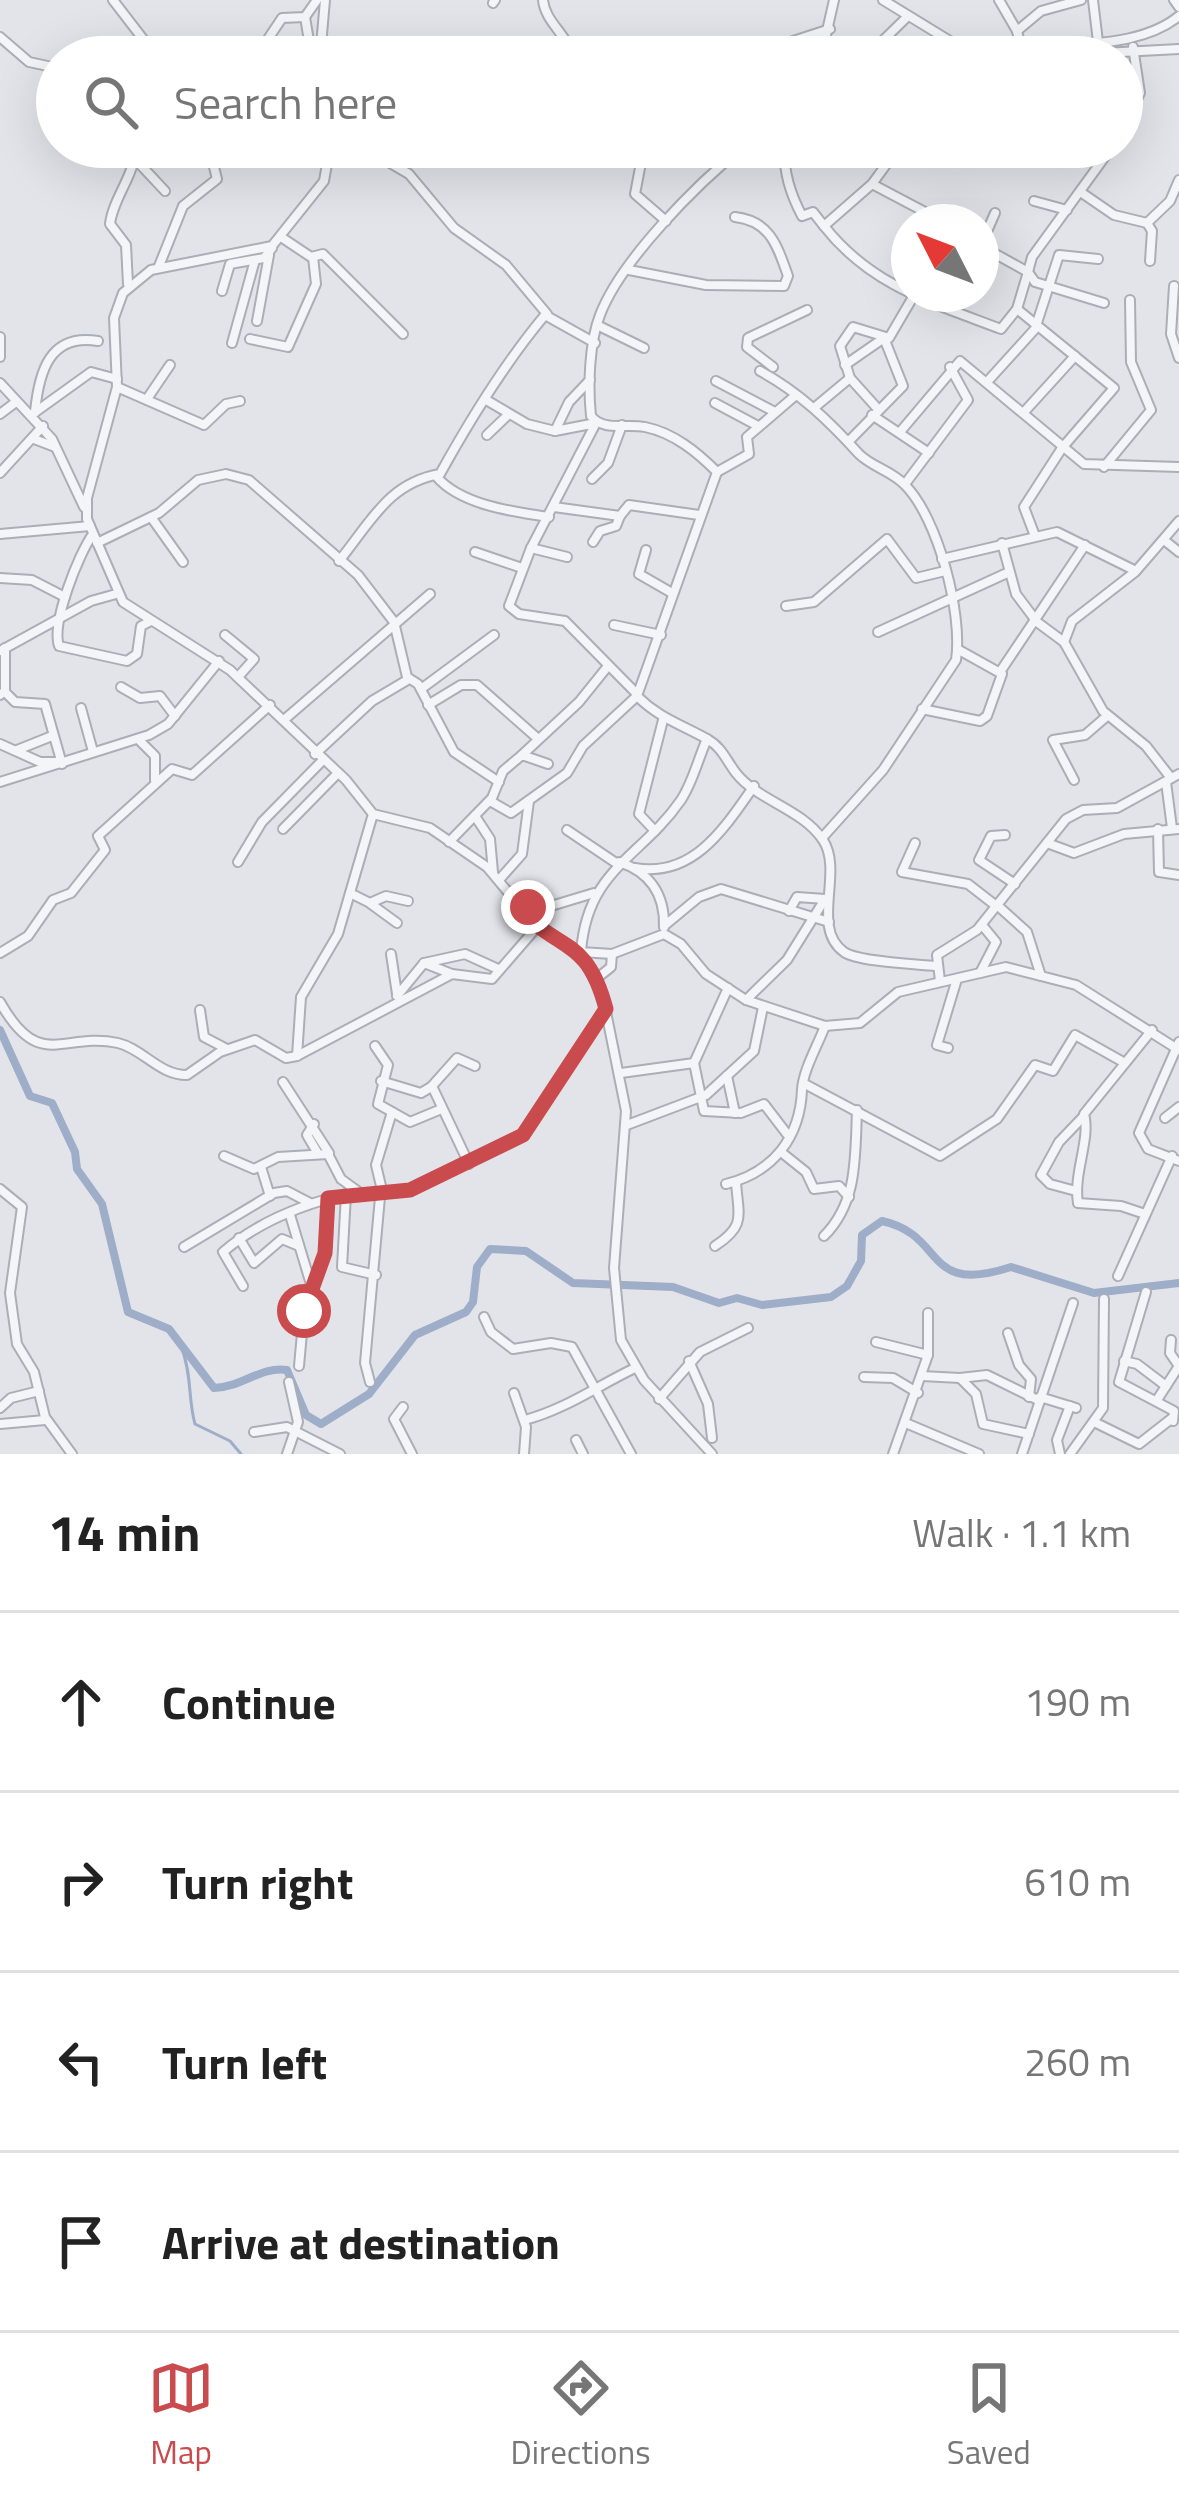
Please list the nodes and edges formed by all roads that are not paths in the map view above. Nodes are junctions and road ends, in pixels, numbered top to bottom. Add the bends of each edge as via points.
1 (112, 0) edge
2 (321, 0) edge
3 (544, 0) edge
4 (834, 0) edge
5 (883, 0) edge
6 (999, 0) edge
7 (1081, 0) edge
8 (1093, 0) edge
9 (1179, 16) edge
10 (305, 17) junction
11 (907, 17) junction
12 (830, 29) junction
13 (1017, 31) junction
14 (141, 36) edge
15 (270, 36) edge
16 (309, 36) edge
17 (319, 36) edge
18 (564, 36) edge
19 (808, 36) edge
20 (828, 36) edge
21 (888, 36) edge
22 (934, 36) edge
23 (1018, 36) edge
24 (1096, 36) edge
25 (1140, 36) edge
26 (0, 37) edge
27 (1143, 47) edge
28 (1179, 49) edge
29 (36, 64) edge
30 (132, 168) edge
31 (143, 168) edge
32 (215, 168) edge
33 (326, 168) edge
34 (399, 168) edge
35 (640, 168) edge
36 (717, 168) edge
37 (784, 168) edge
38 (884, 168) edge
39 (1098, 168) edge
40 (1179, 180) edge
41 (872, 184) junction
42 (165, 191) dead end
43 (1082, 193) junction
44 (1034, 201) dead end
45 (910, 204) edge
46 (1067, 211) junction
47 (735, 217) dead end
48 (666, 221) junction
49 (1147, 223) junction
50 (824, 226) junction
51 (281, 237) junction
52 (271, 250) junction
53 (999, 255) edge
54 (313, 257) junction
55 (1099, 259) dead end
56 (254, 260) junction
57 (1150, 261) dead end
58 (158, 268) junction
59 (629, 270) junction
60 (1028, 272) junction
61 (891, 283) edge
62 (128, 286) junction
63 (1048, 286) junction
64 (1174, 286) dead end
65 (222, 291) dead end
66 (1130, 300) dead end
67 (1104, 303) dead end
68 (1017, 309) junction
69 (807, 310) dead end
70 (902, 312) edge
71 (956, 312) edge
72 (547, 314) junction
73 (256, 321) dead end
74 (1036, 324) junction
75 (597, 325) junction
76 (403, 334) dead end
77 (0, 337) edge
78 (884, 338) junction
79 (250, 339) dead end
80 (98, 341) dead end
81 (232, 343) dead end
82 (596, 344) junction
83 (644, 348) dead end
84 (1076, 356) junction
85 (0, 357) edge
86 (1179, 358) edge
87 (170, 365) dead end
88 (844, 365) junction
89 (773, 367) dead end
90 (950, 368) junction
91 (760, 370) dead end
92 (850, 378) junction
93 (590, 380) junction
94 (716, 381) dead end
95 (117, 382) junction
96 (987, 382) junction
97 (0, 383) edge
98 (37, 388) junction
99 (796, 395) junction
100 (149, 396) junction
101 (240, 401) dead end
102 (488, 401) junction
103 (715, 403) dead end
104 (18, 404) junction
105 (814, 408) junction
106 (874, 411) junction
107 (775, 412) junction
108 (1024, 412) junction
109 (34, 413) junction
110 (0, 414) edge
111 (509, 414) junction
112 (596, 423) junction
113 (622, 425) junction
114 (43, 426) junction
115 (758, 426) junction
116 (555, 430) junction
117 (900, 432) junction
118 (487, 435) dead end
119 (34, 440) junction
120 (849, 441) junction
121 (56, 447) junction
122 (1062, 448) junction
123 (929, 453) junction
124 (1179, 467) edge
125 (2, 468) edge
126 (1103, 468) junction
127 (717, 472) junction
128 (436, 476) junction
129 (592, 479) dead end
130 (905, 484) junction
131 (85, 508) junction
132 (551, 512) junction
133 (698, 515) junction
134 (620, 516) junction
135 (152, 517) junction
136 (1179, 520) edge
137 (0, 534) edge
138 (93, 534) junction
139 (1035, 536) junction
140 (1164, 540) junction
141 (593, 542) dead end
142 (1002, 543) junction
143 (1085, 545) junction
144 (531, 548) junction
145 (646, 550) dead end
146 (1179, 551) edge
147 (475, 552) dead end
148 (567, 557) dead end
149 (942, 559) junction
150 (339, 561) junction
151 (182, 562) dead end
152 (522, 568) junction
153 (945, 571) junction
154 (1136, 571) junction
155 (1006, 573) junction
156 (0, 578) edge
157 (672, 593) junction
158 (116, 594) junction
159 (430, 594) dead end
160 (949, 596) junction
161 (65, 597) junction
162 (786, 606) dead end
163 (60, 620) junction
164 (151, 621) junction
165 (394, 622) junction
166 (1037, 622) junction
167 (614, 626) dead end
168 (878, 632) dead end
169 (661, 634) junction
170 (225, 635) dead end
171 (494, 635) dead end
172 (1064, 642) junction
173 (958, 649) junction
174 (3, 650) edge
175 (219, 662) junction
176 (608, 666) junction
177 (1000, 672) junction
178 (238, 677) junction
179 (409, 680) junction
180 (122, 687) dead end
181 (421, 689) junction
182 (2, 694) edge
183 (637, 695) junction
184 (270, 705) junction
185 (428, 705) junction
186 (81, 708) dead end
187 (922, 709) junction
188 (176, 716) junction
189 (1108, 716) junction
190 (285, 719) junction
191 (663, 720) junction
192 (52, 736) junction
193 (536, 737) junction
194 (138, 739) junction
195 (707, 739) junction
196 (0, 744) edge
197 (92, 748) junction
198 (17, 750) junction
199 (522, 755) junction
200 (318, 758) junction
201 (61, 763) junction
202 (548, 764) dead end
203 (161, 769) junction
204 (338, 773) junction
205 (1172, 778) edge
206 (1074, 780) dead end
207 (0, 782) edge
208 (499, 782) junction
209 (754, 786) junction
210 (530, 800) junction
211 (494, 804) junction
212 (373, 814) junction
213 (475, 816) junction
214 (486, 827) junction
215 (283, 829) dead end
216 (1158, 829) junction
217 (1176, 829) edge
218 (567, 830) dead end
219 (655, 831) junction
220 (1005, 835) dead end
221 (822, 838) junction
222 (449, 842) junction
223 (914, 843) dead end
224 (1047, 843) junction
225 (238, 862) dead end
226 (617, 863) junction
227 (635, 868) junction
228 (1179, 875) edge
229 (496, 876) junction
230 (1015, 884) junction
231 (596, 892) junction
232 (350, 893) junction
233 (828, 899) junction
234 (408, 901) dead end
235 (370, 903) junction
236 (516, 903) junction
237 (996, 906) junction
238 (788, 910) junction
239 (812, 917) junction
240 (829, 922) junction
241 (397, 923) dead end
242 (981, 925) junction
243 (538, 927) junction
244 (664, 930) junction
245 (581, 952) junction
246 (0, 953) edge
247 (391, 954) dead end
248 (612, 954) junction
249 (424, 963) junction
250 (935, 966) junction
251 (498, 969) junction
252 (980, 973) junction
253 (452, 974) junction
254 (1041, 976) junction
255 (596, 979) junction
256 (957, 979) junction
257 (940, 981) junction
258 (728, 988) junction
259 (398, 998) junction
260 (746, 1000) junction
261 (0, 1002) edge
262 (763, 1007) junction
263 (606, 1009) junction
264 (200, 1010) dead end
265 (825, 1026) junction
266 (1152, 1030) junction
267 (375, 1046) dead end
268 (1178, 1047) edge
269 (948, 1048) dead end
270 (226, 1049) junction
271 (297, 1057) junction
272 (694, 1063) junction
273 (1125, 1063) junction
274 (475, 1066) dead end
275 (621, 1073) junction
276 (727, 1076) junction
277 (283, 1082) dead end
278 (381, 1082) junction
279 (803, 1083) junction
280 (432, 1086) junction
281 (700, 1099) junction
282 (1179, 1107) edge
283 (857, 1108) junction
284 (440, 1110) junction
285 (392, 1112) junction
286 (735, 1113) junction
287 (1083, 1117) junction
288 (1166, 1118) dead end
289 (314, 1124) junction
290 (627, 1125) junction
291 (787, 1134) junction
292 (781, 1152) junction
293 (318, 1154) junction
294 (330, 1155) junction
295 (224, 1156) dead end
296 (1176, 1159) edge
297 (469, 1164) junction
298 (261, 1167) junction
299 (0, 1189) edge
300 (1076, 1191) junction
301 (351, 1193) junction
302 (381, 1194) junction
303 (270, 1196) junction
304 (849, 1197) junction
305 (328, 1198) junction
306 (312, 1204) junction
307 (1145, 1214) junction
308 (290, 1215) junction
309 (824, 1236) dead end
310 (239, 1238) junction
311 (184, 1246) dead end
312 (299, 1246) junction
313 (716, 1246) dead end
314 (376, 1275) junction
315 (1118, 1276) dead end
316 (243, 1286) dead end
317 (1146, 1292) dead end
318 (313, 1293) junction
319 (1104, 1299) dead end
320 (1073, 1303) dead end
321 (928, 1313) dead end
322 (484, 1317) dead end
323 (748, 1328) dead end
324 (1008, 1333) dead end
325 (1171, 1340) dead end
326 (876, 1342) dead end
327 (928, 1355) junction
328 (1124, 1360) junction
329 (689, 1361) junction
330 (299, 1366) dead end
331 (635, 1368) junction
332 (922, 1376) junction
333 (864, 1377) dead end
334 (960, 1378) junction
335 (289, 1382) dead end
336 (370, 1382) dead end
337 (594, 1383) junction
338 (1172, 1384) edge
339 (39, 1391) junction
340 (514, 1393) dead end
341 (918, 1394) junction
342 (1036, 1398) junction
343 (659, 1399) junction
344 (1157, 1400) junction
345 (0, 1408) edge
346 (403, 1408) dead end
347 (46, 1420) junction
348 (525, 1420) junction
349 (1172, 1420) edge
350 (1094, 1422) junction
351 (0, 1424) edge
352 (908, 1424) junction
353 (254, 1432) dead end
354 (295, 1432) junction
355 (1029, 1434) junction
356 (712, 1438) dead end
357 (576, 1440) dead end
358 (309, 1442) junction
359 (72, 1454) edge
360 (287, 1454) edge
361 (322, 1454) edge
362 (340, 1454) edge
363 (412, 1454) edge
364 (524, 1454) edge
365 (583, 1454) edge
366 (631, 1454) edge
367 (712, 1454) edge
368 (893, 1454) edge
369 (979, 1454) edge
370 (1022, 1454) edge
371 (1060, 1454) edge
372 (1070, 1454) edge

1 - 14 street
2 - 10 street
2 - 17 street
3 - 18 street via 545,15
4 - 12 street
5 - 11 street
6 - 13 street
7 - 13 street via 1041,11
8 - 24 street
9 - 25 street
10 - 15 street via 282,18
10 - 16 street
11 - 21 street
11 - 22 street
12 - 19 street
12 - 20 street
13 - 23 street
26 - 29 street
27 - 28 street
30 - 62 street via 111,217 126,245
31 - 42 street
32 - 58 street via 218,179 183,206
33 - 51 street
34 - 72 street via 454,229 506,265
35 - 48 street via 635,194
36 - 48 street
37 - 50 street via 802,216 813,212
38 - 41 street
39 - 43 street
40 - 49 street
41 - 45 street
41 - 50 street
43 - 46 street
43 - 49 street
44 - 46 street
46 - 60 street
47 - 59 street via 767,228 788,276 784,286 706,285
48 - 59 street
49 - 57 street
50 - 61 street via 846,255
51 - 52 street
51 - 54 street
52 - 56 street
52 - 58 street
52 - 73 street
53 - 60 street
54 - 76 street via 323,254
54 - 79 street via 316,284 288,347
55 - 63 street via 1059,255
56 - 65 street via 230,264
56 - 81 street
58 - 62 street
59 - 75 street
60 - 63 street
60 - 68 street
62 - 95 street via 114,318
63 - 67 street
63 - 74 street
64 - 86 street
66 - 126 street via 1130,355 1150,410
68 - 71 street via 1001,329
68 - 74 street
69 - 89 street via 748,338 747,347
70 - 78 street
72 - 82 street
72 - 102 street via 513,350
74 - 84 street
74 - 96 street
75 - 82 street
75 - 83 street
77 - 85 street
78 - 88 street
78 - 88 street via 853,327 840,346
78 - 106 street via 903,386
80 - 98 street via 63,343
82 - 93 street
84 - 108 street
84 - 122 street via 1114,388
87 - 100 street
88 - 92 street
90 - 96 street via 960,361
90 - 117 street
90 - 123 street via 968,400
91 - 99 street
92 - 105 street
92 - 106 street
93 - 112 street
93 - 116 street
94 - 107 street
95 - 100 street
95 - 109 street via 91,372
95 - 131 street
96 - 108 street
97 - 104 street
98 - 104 street
98 - 109 street
99 - 105 street
99 - 107 street
100 - 101 street via 204,425
102 - 111 street
102 - 128 street
103 - 115 street
104 - 109 street
104 - 110 street
105 - 120 street
106 - 117 street
106 - 120 street
107 - 115 street
108 - 122 street
109 - 114 street
111 - 116 street
111 - 118 street
112 - 113 street
112 - 116 street
112 - 132 street
113 - 127 street via 681,440
113 - 129 street via 608,463
114 - 119 street
114 - 121 street
115 - 127 street via 746,438 749,454
117 - 123 street
119 - 121 street
119 - 125 street
120 - 130 street
121 - 131 street
122 - 126 street
122 - 139 street via 1024,507
123 - 130 street
124 - 126 street
127 - 133 street
128 - 132 street via 506,511
128 - 150 street via 389,496
130 - 149 street
131 - 138 street
132 - 134 street
132 - 144 street
133 - 134 street via 629,505
133 - 157 street
134 - 141 street
135 - 138 street
135 - 150 street via 190,485 226,474 260,487
135 - 151 street
136 - 140 street
137 - 138 street
138 - 158 street
138 - 161 street
139 - 142 street
139 - 143 street via 1057,532
140 - 146 street
140 - 154 street
142 - 149 street
142 - 155 street
143 - 154 street
143 - 166 street
144 - 148 street
144 - 152 street
145 - 157 street via 639,574
147 - 152 street
149 - 153 street
150 - 165 street
152 - 176 street via 510,608 565,621
153 - 160 street
153 - 162 street via 916,578 887,539 814,602
154 - 172 street via 1072,621
155 - 160 street
155 - 166 street
156 - 161 street via 35,581
157 - 169 street
158 - 163 street
158 - 164 street
159 - 165 street
160 - 168 street
160 - 173 street
161 - 163 street
163 - 164 street via 62,648 126,661 137,654 140,627
163 - 174 street
164 - 175 street
165 - 179 street
165 - 190 street
166 - 172 street
166 - 177 street
167 - 169 street
169 - 183 street
170 - 178 street via 254,659
171 - 181 street
172 - 189 street
173 - 177 street
173 - 187 street
174 - 182 street
175 - 178 street
175 - 188 street
176 - 183 street
176 - 193 street
177 - 187 street via 984,719
178 - 184 street
179 - 181 street
179 - 200 street via 372,701
180 - 188 street via 140,698 160,696
181 - 185 street
182 - 192 street via 45,704
183 - 191 street
183 - 210 street via 583,746 567,773
184 - 190 street
184 - 203 street via 192,775
185 - 193 street via 461,685 477,685
185 - 208 street via 454,752
186 - 197 street
187 - 221 street via 883,770
188 - 194 street
189 - 205 street
189 - 206 street via 1085,735 1053,740
190 - 200 street
191 - 195 street
191 - 219 street via 639,814
192 - 198 street
192 - 201 street
193 - 199 street
194 - 197 street
194 - 203 street
195 - 209 street
195 - 219 street via 682,798
196 - 198 street
197 - 201 street
198 - 201 street
199 - 202 street
199 - 208 street
200 - 204 street
200 - 225 street
201 - 207 street
203 - 246 street via 98,836 105,850 85,877
204 - 212 street
204 - 215 street
205 - 217 street
205 - 224 street via 1117,808 1077,812
208 - 211 street
209 - 221 street
209 - 227 street via 685,864
210 - 211 street via 508,814
210 - 229 street via 521,854
211 - 213 street
211 - 214 street
212 - 222 street via 423,825
212 - 232 street
213 - 214 street
213 - 222 street
214 - 229 street
216 - 217 street
216 - 224 street via 1074,853
216 - 228 street via 1160,872
218 - 226 street
219 - 226 street
220 - 230 street via 991,836 979,860
221 - 233 street
222 - 229 street
223 - 237 street via 901,871 968,884
224 - 230 street
226 - 227 street
226 - 231 street
227 - 244 street via 662,898
229 - 236 street
230 - 237 street
231 - 236 street via 541,909
231 - 245 street
232 - 235 street
232 - 271 street via 338,934 302,998
233 - 238 street via 797,897
233 - 239 street
233 - 240 street
234 - 235 street via 386,896
235 - 241 street
236 - 243 street
237 - 242 street
237 - 254 street via 1027,932
238 - 239 street
238 - 244 street via 714,890
239 - 240 street
239 - 260 street via 787,959
240 - 250 street via 847,954
242 - 250 street via 939,953
242 - 252 street via 996,942
243 - 245 street
243 - 251 street
244 - 248 street
244 - 258 street
245 - 248 street
245 - 255 street
247 - 259 street
248 - 255 street via 611,967
249 - 251 street via 465,954
249 - 253 street
249 - 259 street
250 - 257 street
251 - 253 street via 488,981
252 - 254 street via 1006,967
252 - 256 street
253 - 259 street
254 - 266 street via 1076,985
255 - 263 street
256 - 257 street
256 - 269 street via 937,1045
257 - 265 street via 891,995 856,1025
258 - 260 street
258 - 272 street
259 - 271 street
260 - 262 street
261 - 270 street via 37,1042 122,1044 180,1076
262 - 265 street
262 - 276 street via 754,1051
263 - 275 street
263 - 297 street via 529,1129
264 - 270 street via 204,1037
265 - 279 street
266 - 268 street
266 - 273 street
267 - 278 street via 388,1065
268 - 296 street via 1139,1131 1148,1149
270 - 271 street via 255,1040
272 - 275 street
272 - 281 street
273 - 283 street via 1075,1035 1053,1071 1034,1065 997,1119 941,1156
273 - 287 street
274 - 280 street via 457,1058
275 - 290 street
276 - 281 street
276 - 286 street
277 - 289 street
278 - 280 street via 421,1094
278 - 285 street via 376,1102
279 - 283 street
279 - 291 street via 803,1111
280 - 284 street
281 - 286 street via 706,1113
281 - 290 street
282 - 288 street
283 - 304 street
284 - 285 street via 413,1122
284 - 297 street
285 - 302 street via 376,1165
286 - 291 street via 766,1105
287 - 300 street
287 - 300 street via 1041,1174
289 - 293 street via 308,1135
289 - 294 street
290 - 331 street via 614,1268 621,1340
291 - 292 street
292 - 304 street via 814,1189 839,1186
292 - 313 street via 773,1165 731,1183 740,1228
293 - 294 street
293 - 298 street
294 - 301 street
295 - 298 street
296 - 307 street
297 - 302 street
298 - 303 street
299 - 339 street via 22,1207 10,1304 16,1344
300 - 307 street via 1079,1203
301 - 302 street
301 - 305 street
301 - 314 street via 342,1267
302 - 314 street
303 - 306 street via 286,1191
303 - 311 street
304 - 309 street via 841,1221
305 - 306 street
305 - 318 street
306 - 308 street
307 - 315 street
308 - 310 street
308 - 312 street
310 - 312 street via 254,1263 282,1239
310 - 316 street via 223,1252
312 - 318 street
314 - 336 street via 365,1363
317 - 328 street
318 - 330 street
319 - 350 street via 1103,1403
320 - 342 street
321 - 327 street
322 - 337 street via 508,1347 569,1345
323 - 329 street
324 - 342 street
325 - 338 street via 1179,1366
326 - 327 street
327 - 332 street
328 - 338 street
328 - 344 street via 1120,1384
329 - 343 street
329 - 356 street
331 - 337 street
331 - 343 street
332 - 334 street
332 - 341 street
333 - 341 street via 893,1378
334 - 342 street via 987,1375
334 - 355 street via 976,1394 983,1424
335 - 354 street
337 - 348 street via 561,1408
337 - 366 street
338 - 344 street
339 - 345 street
339 - 347 street
340 - 348 street
341 - 352 street
342 - 355 street
342 - 371 street via 1073,1407
343 - 367 street
344 - 349 street via 1175,1412
346 - 363 street via 394,1418
347 - 351 street
347 - 359 street
348 - 364 street
349 - 350 street via 1139,1444
350 - 372 street
352 - 368 street
352 - 369 street
353 - 354 street
354 - 358 street
354 - 360 street
355 - 370 street
357 - 365 street
358 - 361 street
358 - 362 street

